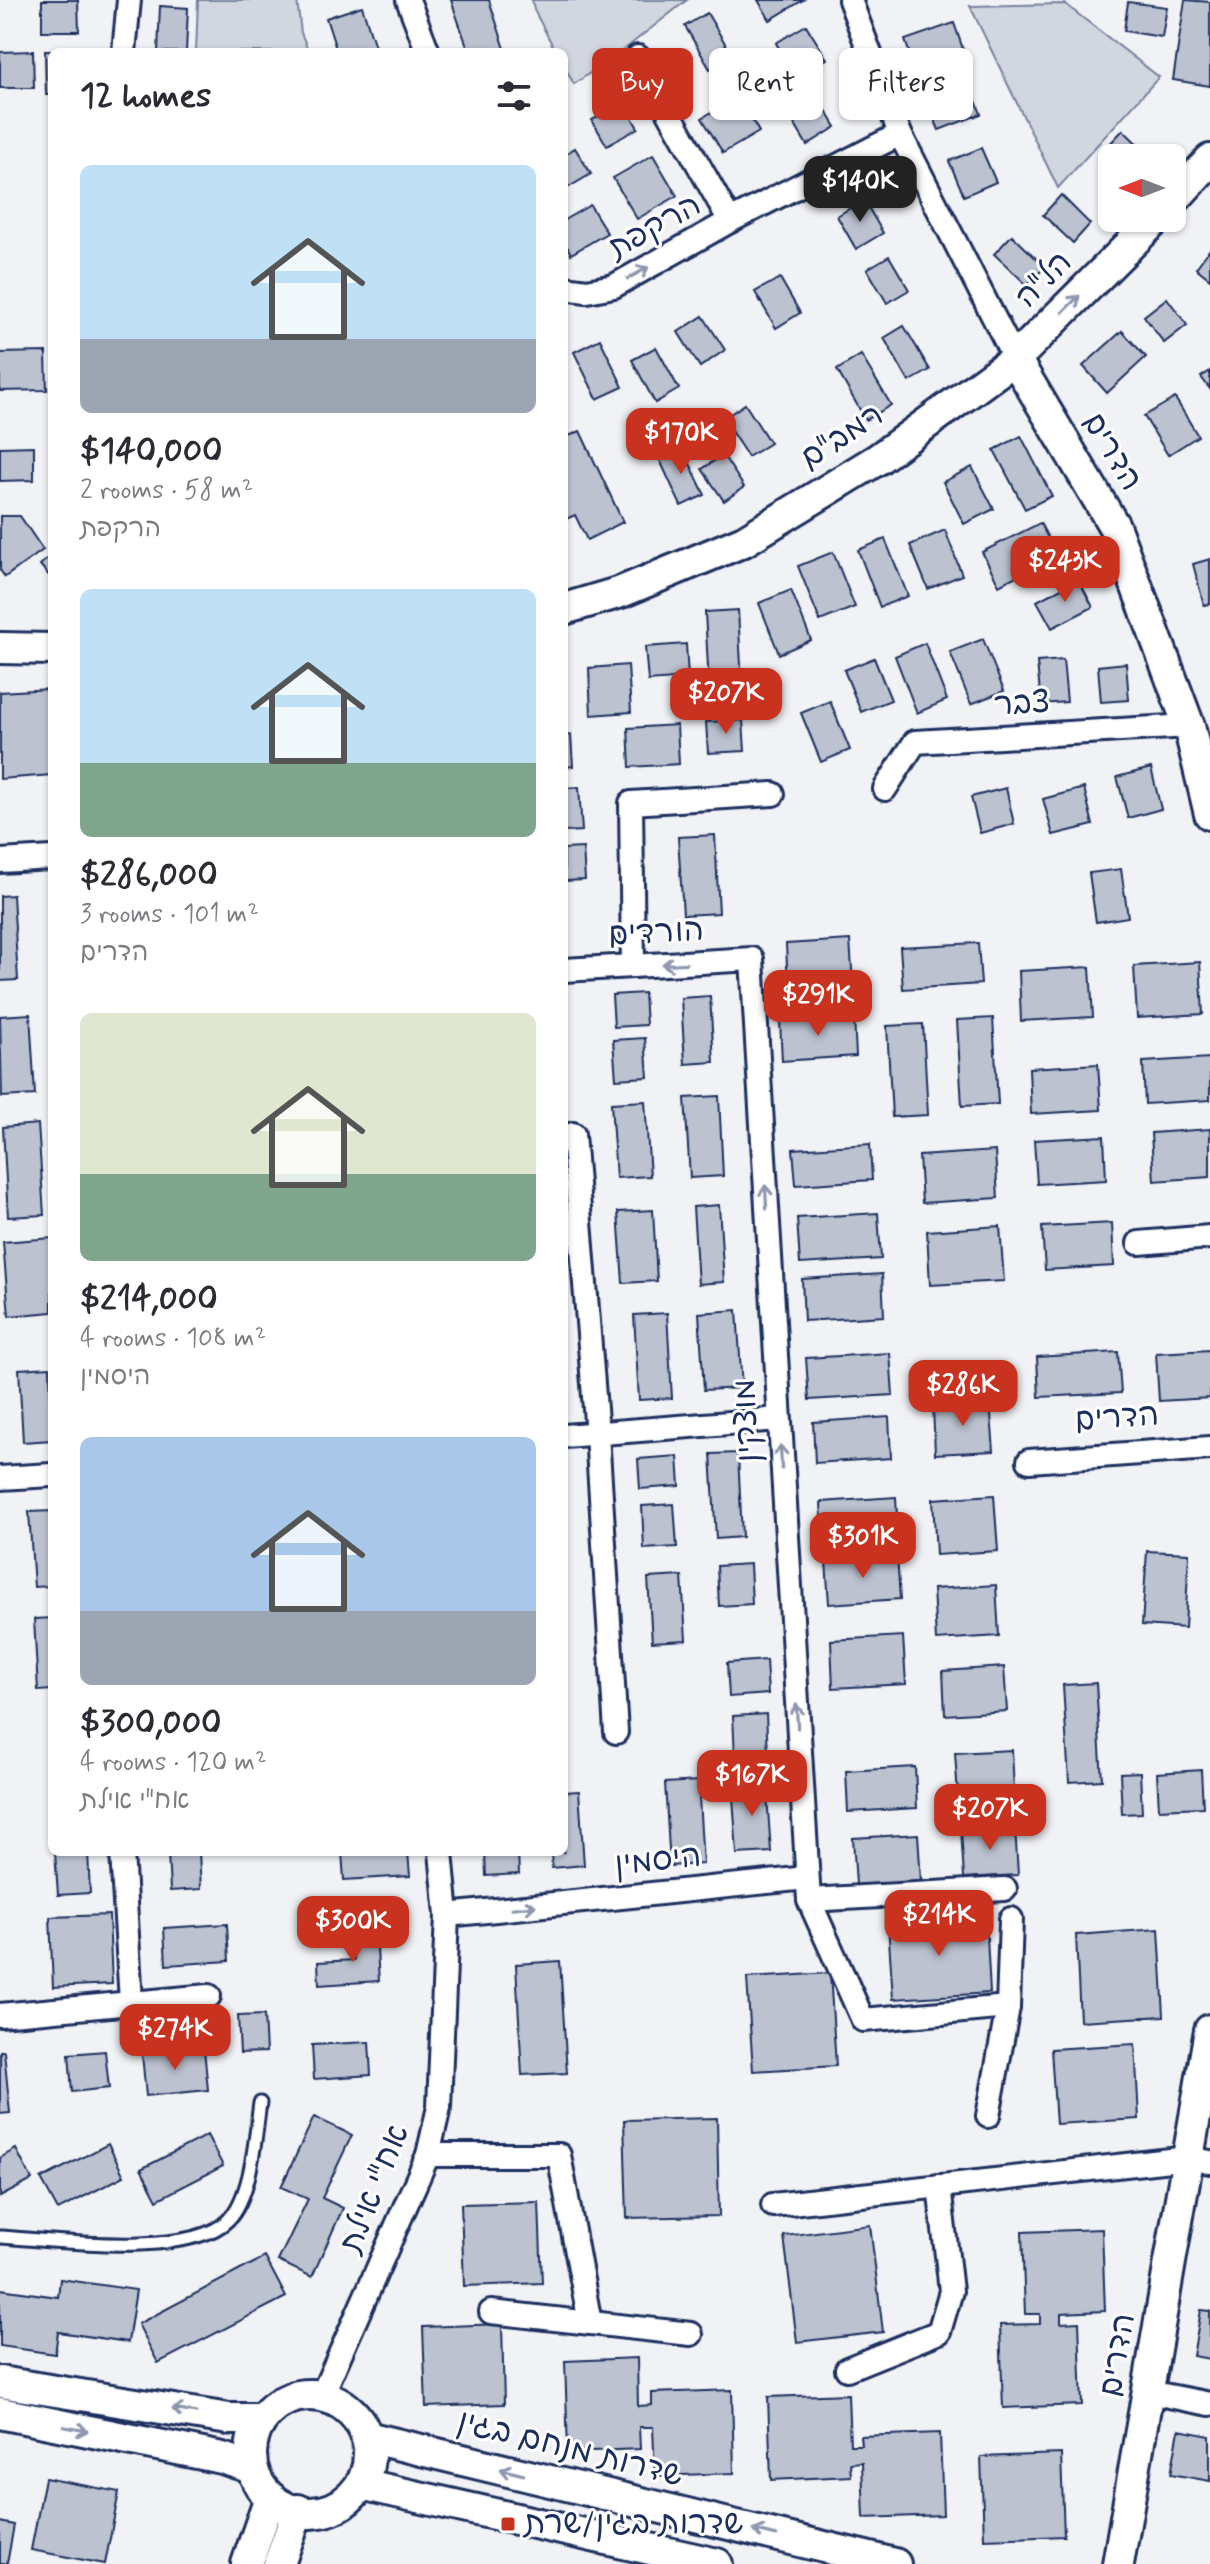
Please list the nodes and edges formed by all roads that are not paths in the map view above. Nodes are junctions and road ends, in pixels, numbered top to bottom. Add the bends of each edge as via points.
1 (129, 0) edge
2 (408, 0) edge
3 (850, 0) edge
4 (124, 48) edge
5 (426, 48) edge
6 (673, 120) edge
7 (900, 134) junction
8 (1210, 160) edge
9 (1186, 187) edge
10 (730, 221) junction
11 (1143, 232) edge
12 (568, 289) edge
13 (1015, 359) junction
14 (568, 608) edge
15 (0, 648) edge
16 (48, 649) edge
17 (1189, 726) junction
18 (885, 789) dead end
19 (773, 794) dead end
20 (1210, 814) edge
21 (48, 858) edge
22 (0, 861) edge
23 (752, 959) joint
24 (633, 966) junction
25 (568, 970) edge
26 (573, 1134) dead end
27 (1210, 1237) edge
28 (1139, 1243) dead end
29 (779, 1419) junction
30 (597, 1434) junction
31 (568, 1436) edge
32 (1210, 1448) edge
33 (1029, 1461) dead end
34 (48, 1475) edge
35 (0, 1478) edge
36 (616, 1732) dead end
37 (122, 1856) edge
38 (441, 1856) edge
39 (808, 1889) junction
40 (1005, 1889) dead end
41 (447, 1915) junction
42 (1011, 1919) dead end
43 (209, 1996) dead end
44 (131, 2002) junction
45 (1008, 2007) junction
46 (0, 2015) edge
47 (1210, 2030) edge
48 (260, 2103) dead end
49 (988, 2116) dead end
50 (428, 2155) junction
51 (1199, 2160) edge
52 (939, 2186) junction
53 (773, 2205) dead end
54 (0, 2237) edge
55 (491, 2312) dead end
56 (590, 2323) junction
57 (691, 2334) dead end
58 (847, 2369) dead end
59 (0, 2382) edge
60 (1148, 2392) junction
61 (322, 2395) junction
62 (1210, 2404) edge
63 (0, 2413) edge
64 (262, 2419) junction
65 (367, 2437) junction
66 (252, 2468) junction
67 (361, 2484) junction
68 (270, 2497) junction
69 (298, 2510) junction
70 (247, 2564) edge
71 (279, 2564) edge
72 (717, 2564) edge
73 (895, 2564) edge
74 (1118, 2564) edge

1 - 4 street
2 - 5 street
3 - 7 street
6 - 10 street, הרקפת
7 - 10 street, הרקפת
7 - 13 street
8 - 9 street
12 -> 10 street, הרקפת via 614,286
13 -> 11 street, הל"ה
13 - 14 street, רמב"ם via 878,459 744,541 621,592
13 - 17 street, הדרים via 1114,526
15 - 16 street
17 - 18 street, צבר via 915,742
17 - 20 street, הדרים
19 - 24 street via 631,803
21 - 22 street
23 -> 24 street, הורדים
29 -> 23 street, מוצקין
24 - 25 street, הורדים
26 - 30 street
27 - 28 street
29 - 30 street
39 -> 29 street, מוצקין
30 - 31 street
30 - 36 street
32 - 33 street, הדרים
34 - 35 street
37 - 44 street
38 - 41 street, אח"י אילת
39 - 40 street, היסמין
41 -> 39 street, היסמין
39 - 45 street via 863,2020
41 - 50 street, אח"י אילת via 439,2107
42 - 45 street
43 - 44 street
44 - 46 street
45 - 49 street
47 - 51 street, הדרים
48 - 54 lane via 245,2191 228,2221 200,2237 164,2244
50 - 56 street via 559,2155
50 - 61 street, אח"י אילת
51 - 52 street
51 - 60 street, הדרים
52 - 53 street
52 - 58 street via 951,2291 939,2332
55 - 56 street
56 - 57 street
64 -> 59 street via 229,2419
60 - 62 street
60 - 74 street, הדרים
61 - 64 street via 282,2401
61 - 65 street via 358,2418
63 -> 66 street
64 - 66 street via 253,2438
65 - 67 street via 369,2465
73 -> 65 street, שדרות מנחם בגין
66 - 68 street
67 - 69 street via 331,2510
67 - 72 street
68 - 69 street
68 - 70 street
69 - 71 street

